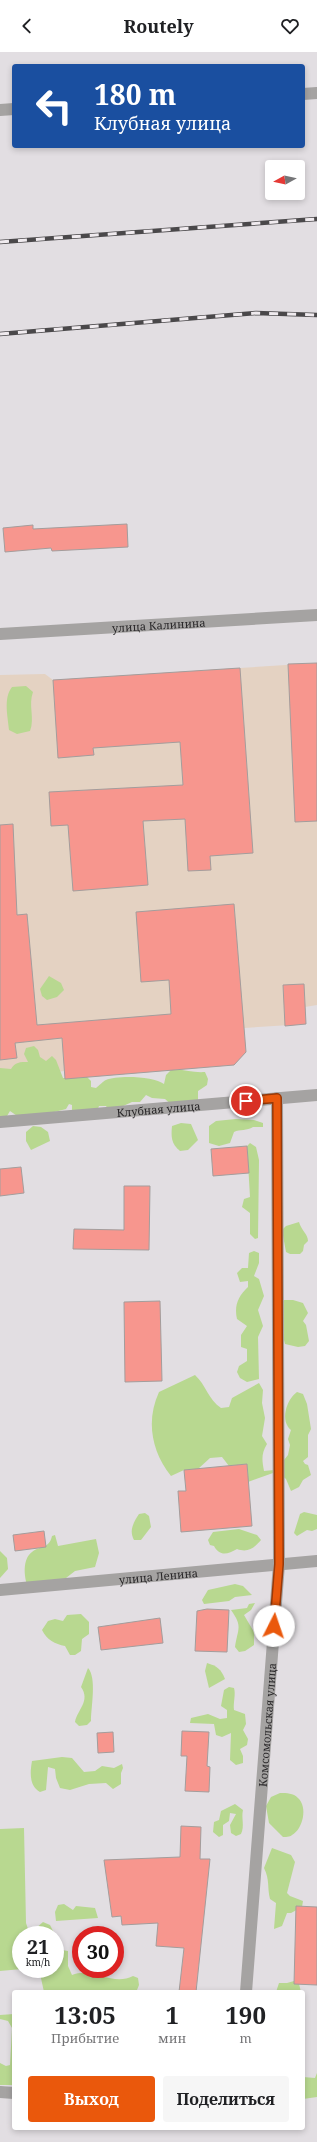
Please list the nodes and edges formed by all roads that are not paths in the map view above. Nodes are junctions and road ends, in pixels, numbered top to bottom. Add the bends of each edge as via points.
1 (317, 93) edge
2 (305, 94) edge
3 (12, 109) edge
4 (0, 110) edge
5 (317, 615) edge
6 (0, 634) edge
7 (317, 1095) edge
8 (277, 1098) junction
9 (0, 1122) edge
10 (317, 1561) edge
11 (279, 1564) junction
12 (0, 1590) edge
13 (246, 1990) edge
14 (0, 2092) edge
15 (12, 2093) edge

1 - 2 street
3 - 4 street
5 - 6 street, улица Калинина
7 - 8 street, Клубная улица
8 - 9 street, Клубная улица
8 - 11 street, Комсомольская улица
10 - 11 street, улица Ленина
11 - 12 street, улица Ленина
11 - 13 street, Комсомольская улица
14 - 15 street

